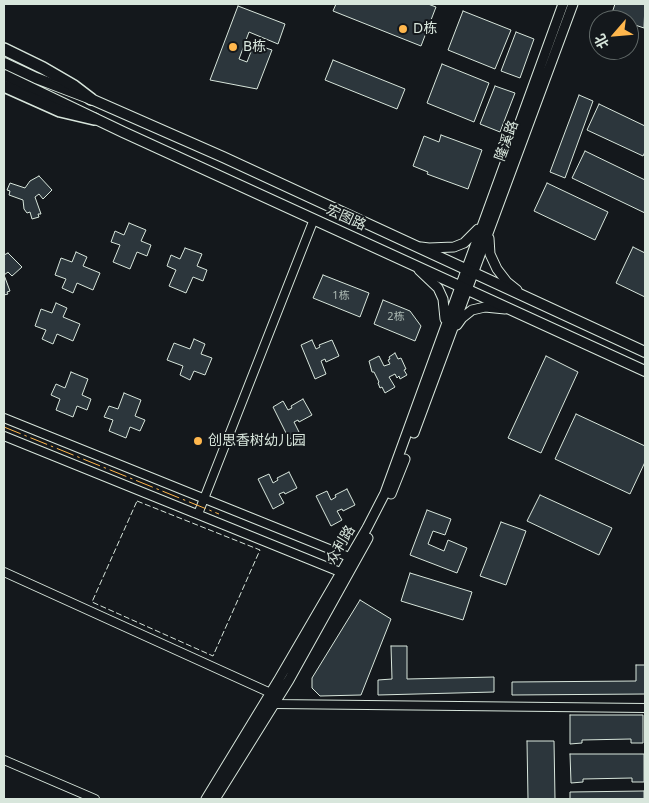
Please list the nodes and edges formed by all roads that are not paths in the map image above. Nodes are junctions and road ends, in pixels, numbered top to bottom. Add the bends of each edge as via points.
1 (563, 4) edge
2 (573, 4) edge
3 (4, 48) edge
4 (4, 63) edge
5 (4, 75) edge
6 (4, 86) edge
7 (91, 99) junction
8 (94, 119) junction
9 (314, 219) junction
10 (486, 226) junction
11 (416, 246) junction
12 (406, 261) junction
13 (470, 271) junction
14 (464, 287) junction
15 (523, 295) junction
16 (516, 311) junction
17 (448, 331) junction
18 (645, 352) edge
19 (645, 371) edge
20 (4, 418) edge
21 (4, 436) edge
22 (204, 499) junction
23 (198, 514) junction
24 (353, 559) junction
25 (4, 572) edge
26 (344, 574) junction
27 (274, 698) junction
28 (645, 708) edge
29 (4, 760) edge
30 (96, 799) edge
31 (206, 799) edge
32 (215, 799) edge

1 - 10 street, 隆溪路
2 - 10 street, 隆溪路
3 - 7 main road via 74,86
4 - 7 main road, 宏图路
5 - 8 main road, 宏图路
6 - 8 main road via 60,111
7 - 11 main road, 宏图路
8 - 9 main road, 宏图路
9 - 12 main road, 宏图路
9 - 22 street
10 - 11 street via 454,247
10 - 13 street, 隆溪路
10 - 15 street via 490,254 497,269
11 - 13 main road, 宏图路
12 - 14 main road, 宏图路
12 - 17 street via 438,288 444,299
13 - 14 street, 隆溪路
13 - 15 main road, 宏图路
14 - 16 main road, 宏图路
14 - 17 street, 众利路
15 - 18 main road, 宏图路
16 - 17 street via 497,308 472,310
16 - 19 main road, 宏图路
17 - 24 street, 众利路 via 398,480
20 - 22 street
21 - 23 street
22 - 23 street
22 - 24 street
23 - 26 street
24 - 26 street, 众利路
25 - 27 street
26 - 27 street, 众利路
27 - 28 street
27 - 31 street, 众利路
27 - 32 street, 众利路
29 - 30 street

